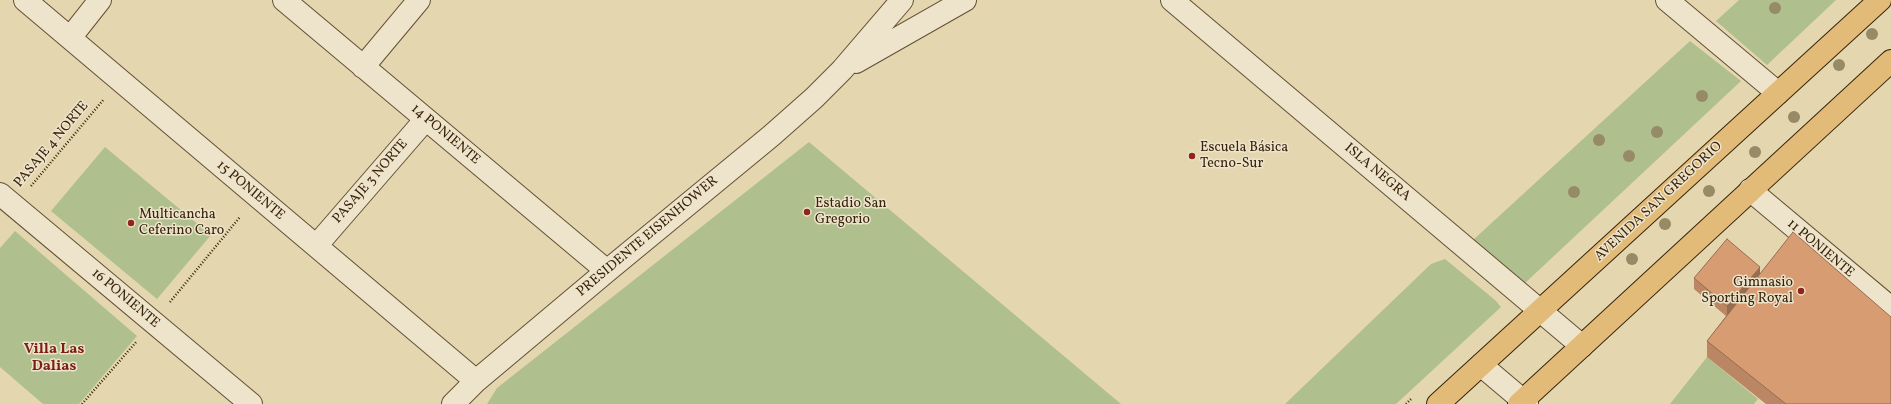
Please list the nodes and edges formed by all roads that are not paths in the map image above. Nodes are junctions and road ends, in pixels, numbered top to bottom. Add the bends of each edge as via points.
1 (25, 0) edge
2 (100, 0) edge
3 (284, 0) edge
4 (419, 0) edge
5 (902, 0) edge
6 (965, 0) edge
7 (1172, 0) edge
8 (1667, 0) edge
9 (1880, 0) edge
10 (70, 38) junction
11 (1891, 62) edge
12 (363, 66) junction
13 (842, 70) junction
14 (1778, 93) junction
15 (426, 119) junction
16 (1750, 190) junction
17 (7, 200) edge
18 (316, 246) junction
19 (606, 271) junction
20 (1891, 308) edge
21 (1540, 311) junction
22 (1582, 346) junction
23 (1480, 365) junction
24 (476, 381) junction
25 (1523, 403) edge
26 (251, 404) edge
27 (453, 404) edge
28 (1438, 404) edge

1 - 10 street, 15 PONIENTE
2 - 10 street
3 - 12 street, 14 PONIENTE
4 - 12 street
5 - 13 street, PRESIDENTE EISENHOWER
6 - 13 street, PRESIDENTE EISENHOWER
7 - 21 street, ISLA NEGRA
8 - 14 street
9 - 14 main road, AVENIDA SAN GREGORIO
10 - 18 street, 15 PONIENTE
11 - 16 main road
12 - 15 street, 14 PONIENTE
13 - 19 street, PRESIDENTE EISENHOWER via 771,136
14 - 21 main road, AVENIDA SAN GREGORIO
15 - 18 street, PASAJE 3 NORTE
15 - 19 street, 14 PONIENTE
16 - 20 street, 11 PONIENTE
16 - 22 main road
17 - 26 street, 16 PONIENTE
18 - 24 street, 15 PONIENTE
19 - 24 street, PRESIDENTE EISENHOWER
21 - 22 street, ISLA NEGRA
21 - 23 main road, AVENIDA SAN GREGORIO
22 - 25 main road
23 - 25 street
23 - 28 main road, AVENIDA SAN GREGORIO
24 - 27 street, PRESIDENTE EISENHOWER

